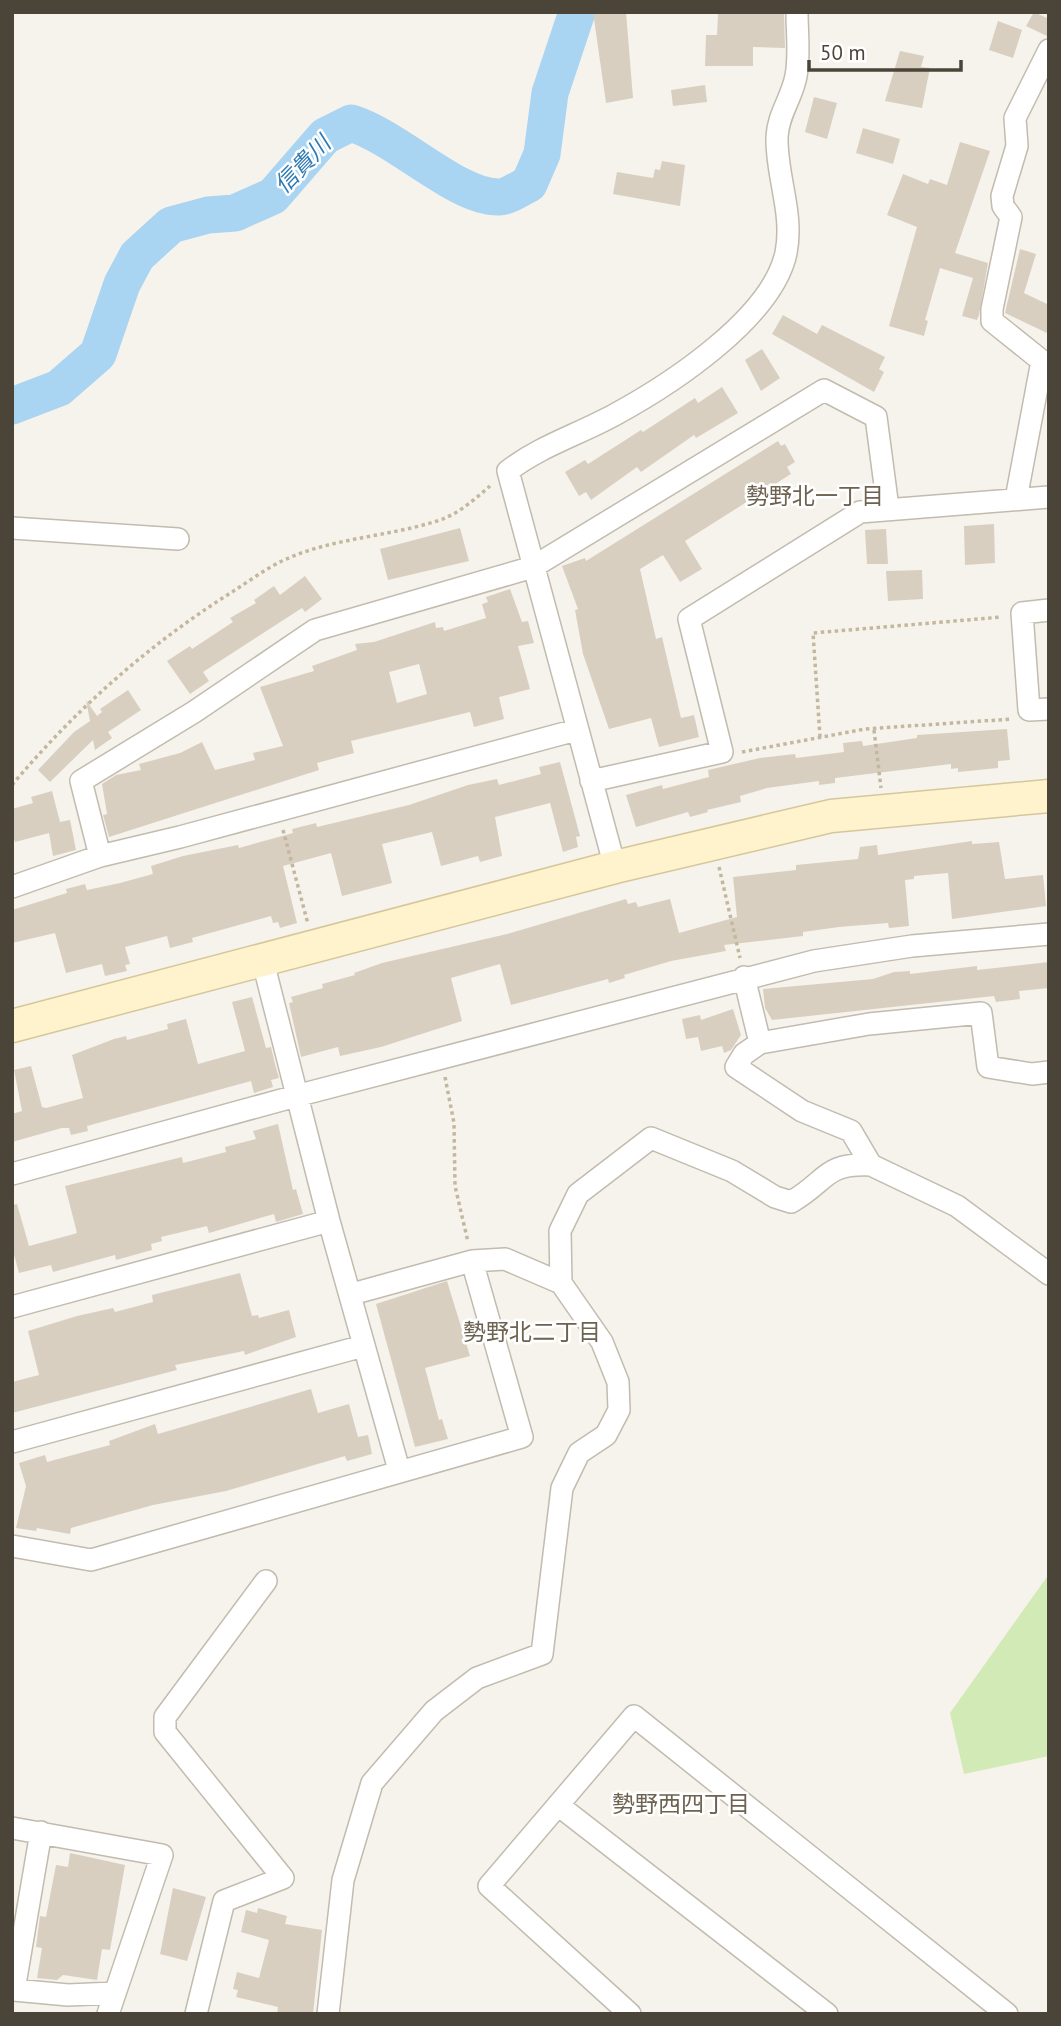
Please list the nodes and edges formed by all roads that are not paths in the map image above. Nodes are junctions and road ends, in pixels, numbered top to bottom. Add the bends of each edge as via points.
1 (797, 12) edge
2 (1049, 50) edge
3 (1049, 496) edge
4 (1016, 499) junction
5 (887, 508) junction
6 (12, 528) edge
7 (178, 539) dead end
8 (533, 567) junction
9 (1049, 610) edge
10 (1049, 709) edge
11 (576, 730) junction
12 (590, 781) junction
13 (1049, 796) edge
14 (100, 856) junction
15 (615, 867) junction
16 (12, 887) edge
17 (1049, 934) edge
18 (262, 958) junction
19 (744, 977) junction
20 (12, 1026) edge
21 (760, 1043) junction
22 (1049, 1072) edge
23 (296, 1096) junction
24 (871, 1165) junction
25 (12, 1174) edge
26 (329, 1221) junction
27 (472, 1261) junction
28 (1049, 1274) edge
29 (561, 1283) junction
30 (352, 1294) junction
31 (12, 1307) edge
32 (363, 1346) junction
33 (12, 1442) edge
34 (399, 1470) junction
35 (12, 1546) edge
36 (265, 1581) dead end
37 (558, 1805) junction
38 (12, 1828) edge
39 (41, 1832) junction
40 (111, 2004) edge
41 (196, 2014) edge
42 (328, 2014) edge
43 (630, 2014) edge
44 (827, 2014) edge
45 (1007, 2014) edge

1 - 8 street via 797,74 782,111 777,140 789,217 786,254 762,303 743,324 666,383 615,414 524,458 508,471
2 - 4 street via 1015,118 1017,146 1002,196 1011,217 992,309 992,321 999,329 1042,361
3 - 4 street
4 - 5 street
5 - 8 street via 876,417 824,390
5 - 12 street via 860,512 689,619 722,752
6 - 7 street
8 - 11 street
8 - 14 street via 315,630 81,781
9 - 10 street via 1022,613 1029,710
11 - 12 street
11 - 14 street
12 - 15 street
13 - 15 street via 831,816
14 - 16 street
15 - 18 street
17 - 19 street via 912,946
18 - 20 street
18 - 23 street
19 - 21 street
19 - 23 street
21 - 22 street via 869,1024 981,1013 988,1067
21 - 24 street via 744,1054 736,1068 802,1111 851,1131
23 - 25 street
23 - 26 street
24 - 28 street via 957,1206
24 - 29 street via 835,1167 791,1202 732,1171 651,1138 578,1194 560,1231
26 - 30 street
26 - 31 street
27 - 29 street via 505,1259
27 - 30 street
27 - 34 street via 522,1437
29 - 42 street via 602,1342 618,1382 618,1410 606,1435 579,1453 562,1488 542,1654 477,1678 434,1711 372,1783 342,1880
30 - 32 street
32 - 33 street
32 - 34 street
34 - 35 street via 91,1560
36 - 41 street via 165,1717 165,1731 283,1878 224,1901
37 - 43 street via 489,1886
37 - 44 street
37 - 45 street via 634,1716
38 - 39 street
39 - 40 street via 14,1990
39 - 40 street via 162,1855

